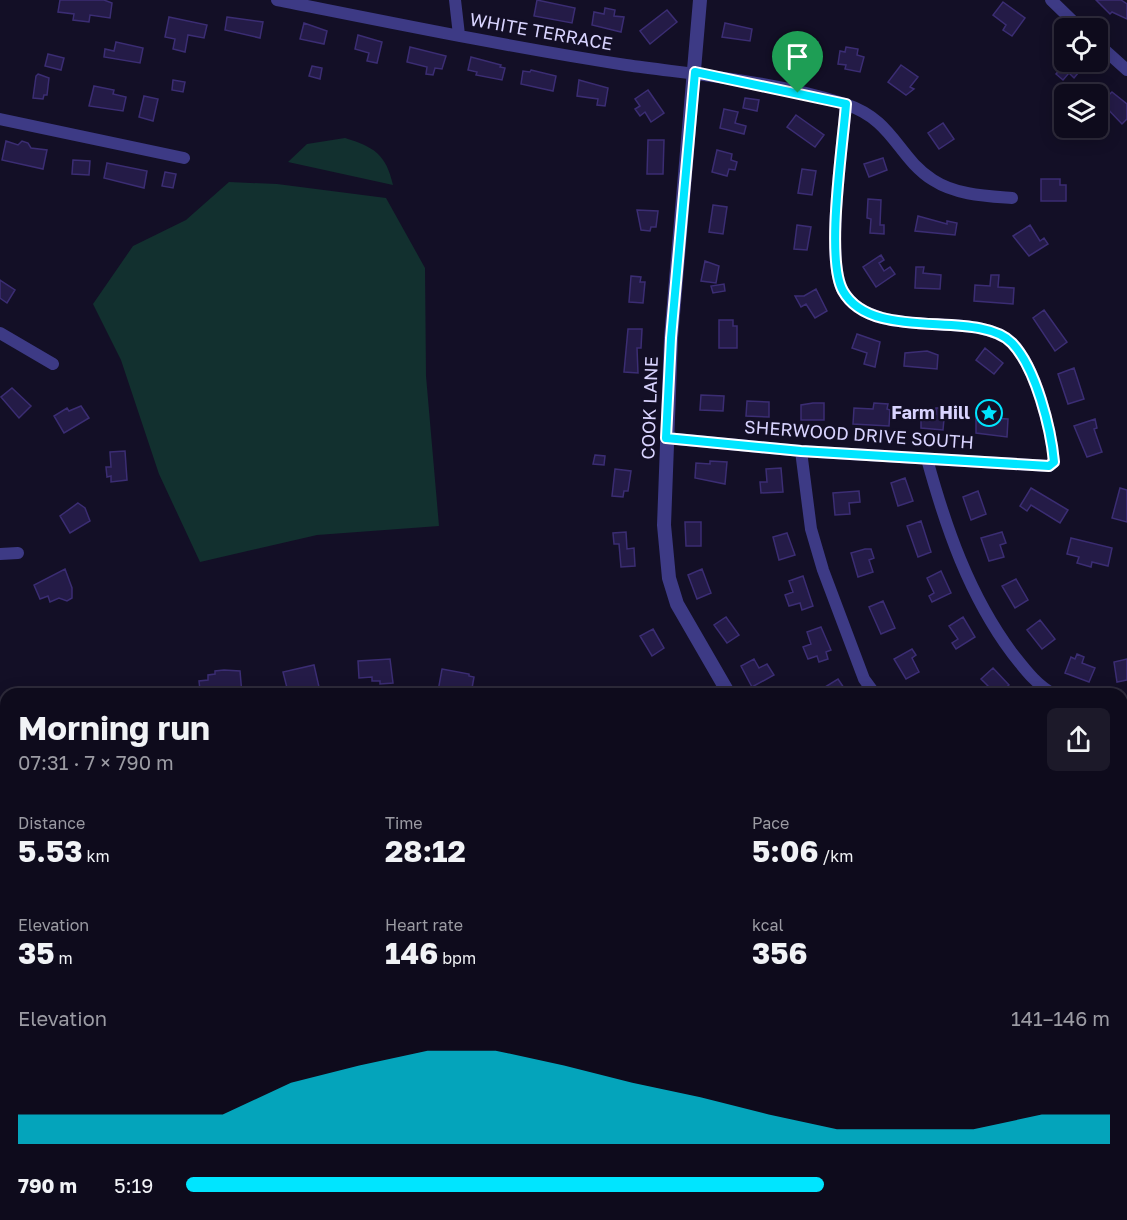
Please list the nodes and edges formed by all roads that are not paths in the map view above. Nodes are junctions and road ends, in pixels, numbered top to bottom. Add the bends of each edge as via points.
1 (277, 0) edge
2 (455, 0) edge
3 (700, 0) edge
4 (1051, 0) edge
5 (1070, 18) edge
6 (459, 35) junction
7 (1108, 53) edge
8 (1127, 70) edge
9 (695, 72) junction
10 (846, 104) junction
11 (0, 119) edge
12 (184, 158) dead end
13 (1012, 198) dead end
14 (0, 333) edge
15 (53, 364) dead end
16 (666, 438) junction
17 (801, 451) junction
18 (927, 459) junction
19 (18, 553) dead end
20 (0, 554) edge
21 (725, 688) edge
22 (871, 688) edge
23 (1044, 688) edge

1 - 6 street, WHITE TERRACE
2 - 6 street
3 - 9 street, COOK LANE
4 - 5 street
6 - 9 street, WHITE TERRACE via 627,65
7 - 8 street
9 - 10 street, WHITE TERRACE
9 - 16 street, COOK LANE
10 - 13 street, WHITE TERRACE via 879,120 916,166 933,180 977,195
10 - 18 street, SHERWOOD DRIVE SOUTH via 836,229 836,271 843,291 858,307 879,318 994,332 1012,343 1028,368 1051,434 1054,462 1049,466
11 - 12 street
14 - 15 street
16 - 17 street, SHERWOOD DRIVE SOUTH
16 - 21 street, COOK LANE via 664,525 669,578 689,628
17 - 18 street, SHERWOOD DRIVE SOUTH
17 - 22 street via 804,492 814,539
18 - 23 street via 944,521 968,580 997,632
19 - 20 street

